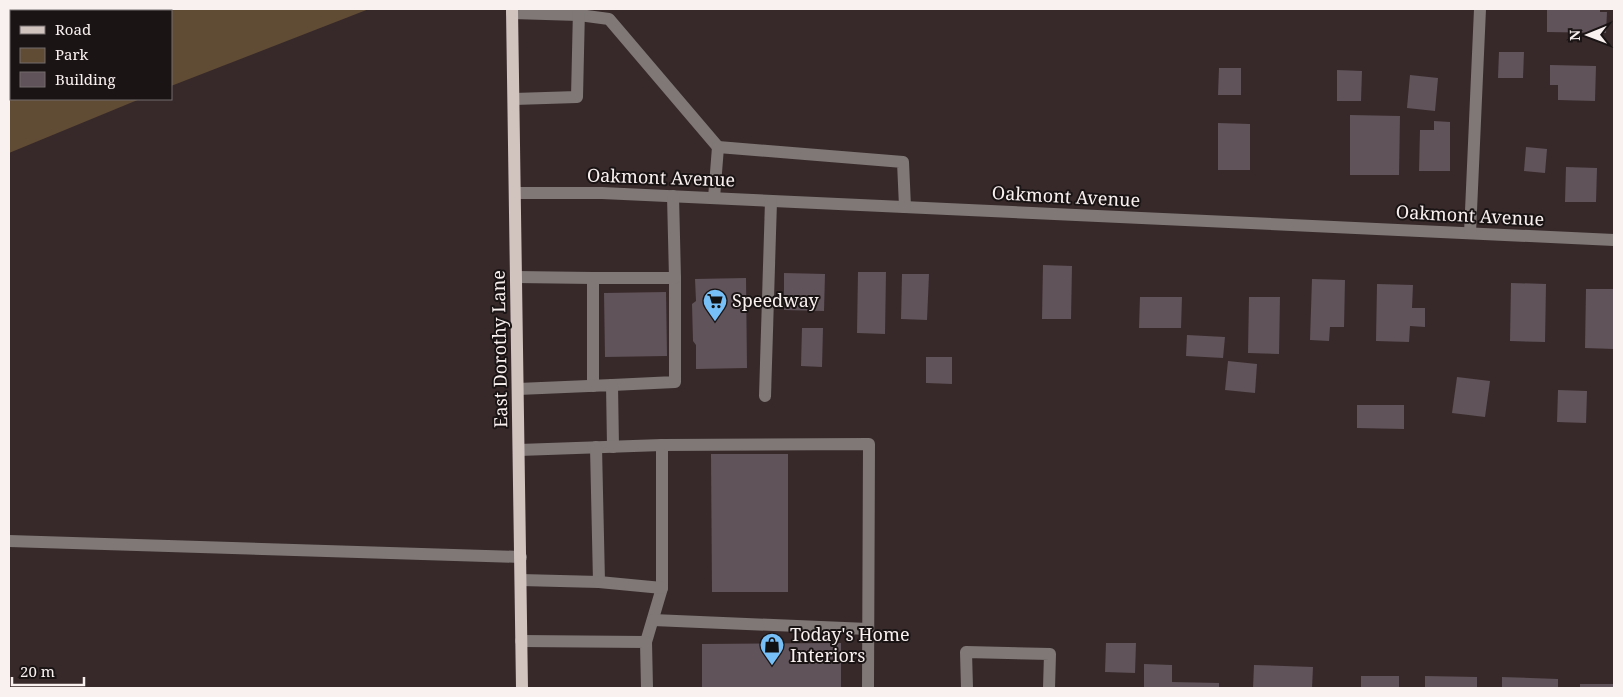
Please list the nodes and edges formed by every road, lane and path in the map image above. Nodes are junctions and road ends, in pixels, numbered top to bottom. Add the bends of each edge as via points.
1 (1480, 9) edge
2 (512, 11) edge
3 (579, 12) edge
4 (514, 99) junction
5 (718, 147) junction
6 (515, 193) junction
7 (673, 196) junction
8 (714, 198) junction
9 (772, 200) junction
10 (905, 207) junction
11 (1470, 233) junction
12 (1614, 240) edge
13 (516, 278) junction
14 (593, 278) junction
15 (675, 278) junction
16 (612, 385) junction
17 (594, 386) junction
18 (518, 389) junction
19 (765, 396) dead end
20 (662, 445) junction
21 (596, 447) junction
22 (613, 447) junction
23 (519, 450) junction
24 (9, 541) edge
25 (521, 557) junction
26 (521, 580) junction
27 (599, 582) junction
28 (662, 588) junction
29 (652, 620) junction
30 (868, 629) junction
31 (522, 641) junction
32 (646, 642) junction
33 (522, 688) edge
34 (647, 688) edge
35 (868, 688) edge
36 (967, 688) edge
37 (1049, 688) edge

1 - 11 street
2 - 3 street
2 - 4 main road, East Dorothy Lane
3 - 4 street via 577,97
3 - 5 street via 609,19
4 - 6 main road, East Dorothy Lane
5 - 8 street
5 - 10 street via 903,162
6 - 7 street, Oakmont Avenue via 602,192
6 - 13 main road, East Dorothy Lane
7 - 8 street, Oakmont Avenue
7 - 15 street
8 - 9 street, Oakmont Avenue
9 - 10 street, Oakmont Avenue
9 - 19 street
10 - 11 street, Oakmont Avenue
11 - 12 street, Oakmont Avenue
13 - 14 street
13 - 18 main road, East Dorothy Lane
14 - 15 street
14 - 17 street
15 - 16 street via 675,382
16 - 17 street
16 - 22 street
17 - 18 street
18 - 23 main road, East Dorothy Lane
20 - 22 street
20 - 28 street
20 - 30 street via 869,444
21 - 22 street
21 - 23 street
21 - 27 street
23 - 25 main road, East Dorothy Lane
24 - 25 street
25 - 26 main road, East Dorothy Lane
26 - 27 street
26 - 31 main road, East Dorothy Lane
27 - 28 street
28 - 29 street
29 - 30 street
29 - 32 street
30 - 35 street
31 - 32 street
31 - 33 main road, East Dorothy Lane
32 - 34 street
36 - 37 street via 966,652 1050,654

